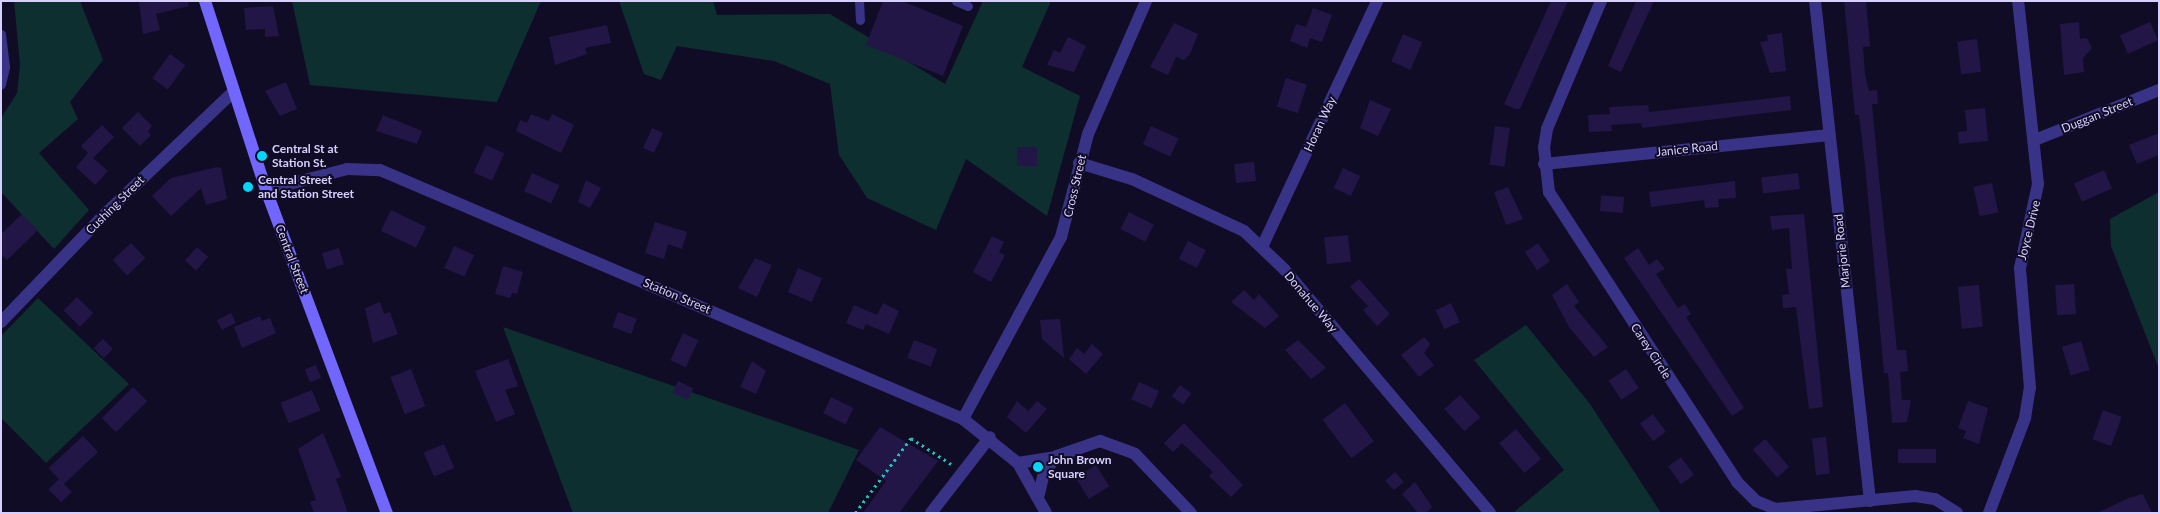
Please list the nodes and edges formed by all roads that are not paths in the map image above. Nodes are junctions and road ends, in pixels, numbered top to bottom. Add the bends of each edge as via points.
1 (206, 1) edge
2 (858, 1) edge
3 (956, 1) edge
4 (1146, 1) edge
5 (1377, 1) edge
6 (1601, 1) edge
7 (1815, 1) edge
8 (2018, 1) edge
9 (968, 6) dead end
10 (860, 20) dead end
11 (1, 34) edge
12 (1, 85) edge
13 (2159, 90) edge
14 (233, 92) junction
15 (1830, 135) junction
16 (2034, 140) junction
17 (1079, 163) junction
18 (1544, 164) junction
19 (266, 190) junction
20 (1262, 247) junction
21 (1, 322) edge
22 (963, 419) junction
23 (990, 437) junction
24 (1058, 456) junction
25 (1018, 463) junction
26 (1039, 494) junction
27 (1870, 501) junction
28 (387, 513) edge
29 (931, 513) edge
30 (1046, 513) edge
31 (1191, 513) edge
32 (1490, 513) edge
33 (1957, 513) edge
34 (1989, 513) edge

1 - 14 main road, Central Street
2 - 10 lane
3 - 9 lane
4 - 17 street, Cross Street
5 - 20 street, Horan Way
6 - 18 street, Carey Circle via 1547,129
7 - 15 street, Marjorie Road
8 - 16 street, Joyce Drive
11 - 12 lane via 5,66
13 - 16 street, Duggan Street
14 - 19 main road, Central Street
14 - 21 street, Cushing Street via 105,214
15 - 18 street, Janice Road
15 - 27 street, Marjorie Road
16 - 34 street, Joyce Drive via 2037,199 2020,268 2028,402
17 - 20 street, Donahue Way via 1132,179 1224,219
17 - 22 street, Cross Street via 1061,237
18 - 27 street, Carey Circle via 1555,205 1737,482 1756,501 1776,509
19 - 22 street, Station Street via 347,169 380,170
19 - 28 main road, Central Street
20 - 32 street, Donahue Way
22 - 23 street, Station Street
23 - 25 street, Station Street
23 - 29 street
24 - 25 street
24 - 26 street via 1044,473
24 - 31 street via 1087,442 1113,443 1151,468
25 - 26 street, Station Street
26 - 30 street, Station Street
27 - 33 street, Carey Circle via 1935,498

